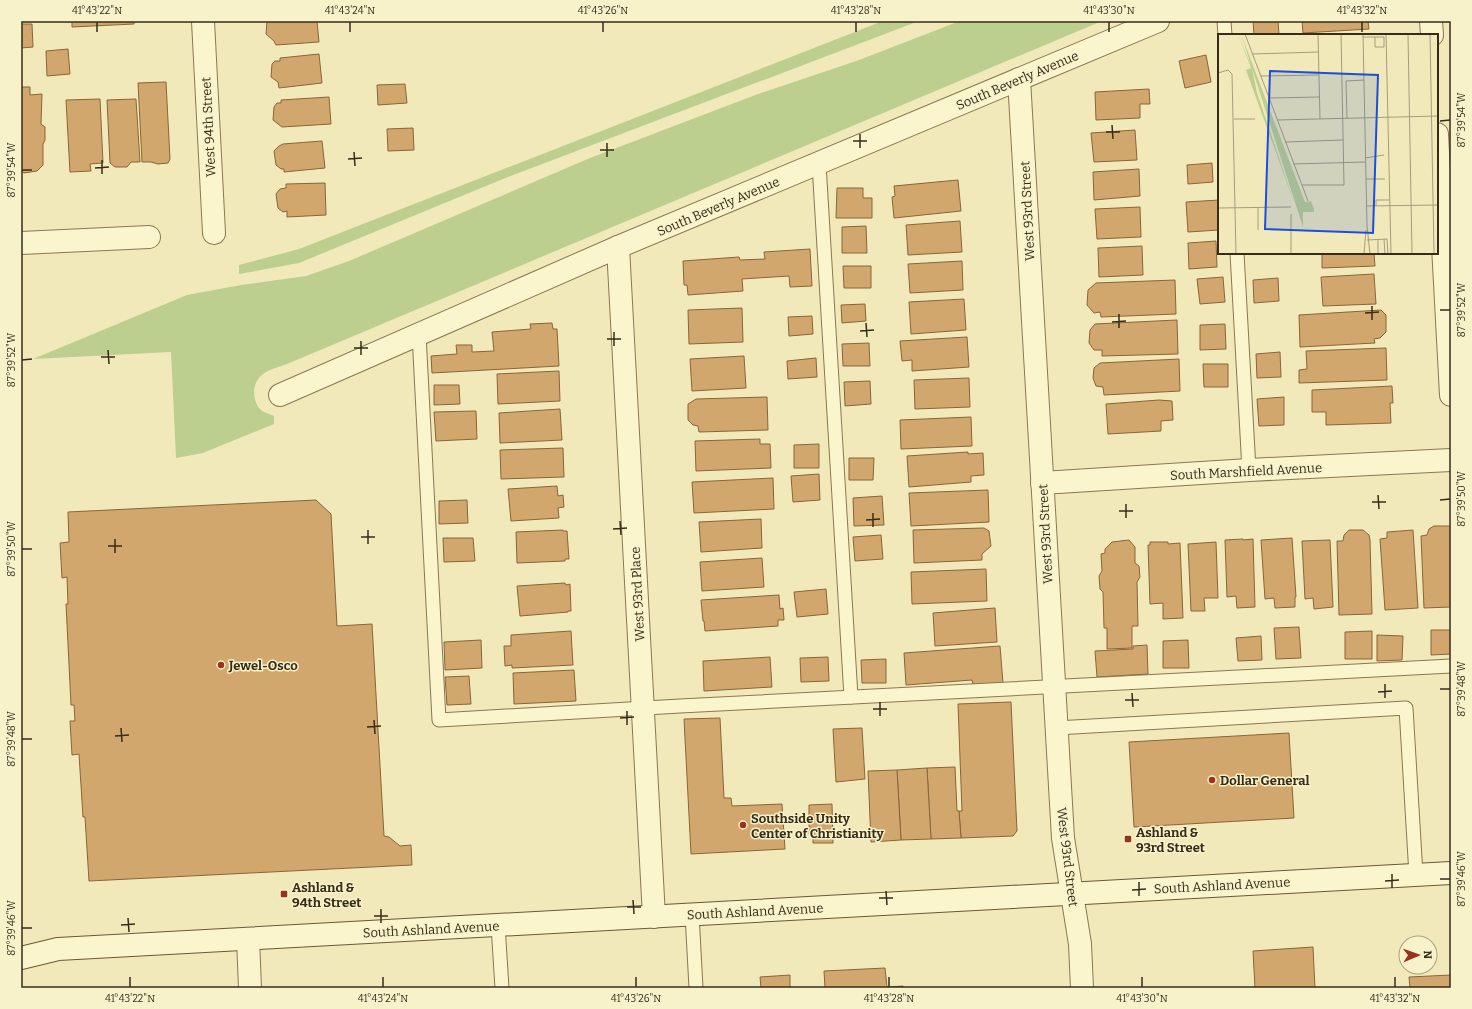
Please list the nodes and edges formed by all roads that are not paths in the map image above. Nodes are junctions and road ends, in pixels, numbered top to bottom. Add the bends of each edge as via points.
1 (203, 21) edge
2 (1158, 21) edge
3 (1224, 21) edge
4 (1431, 21) edge
5 (1225, 34) edge
6 (1432, 34) edge
7 (1019, 79) junction
8 (1438, 153) edge
9 (819, 164) junction
10 (214, 234) dead end
11 (149, 237) dead end
12 (21, 243) edge
13 (618, 247) junction
14 (1237, 254) edge
15 (419, 334) junction
16 (280, 395) dead end
17 (1451, 395) edge
18 (1451, 460) edge
19 (1249, 470) junction
20 (1042, 483) junction
21 (1451, 666) edge
22 (1054, 687) junction
23 (851, 697) junction
24 (643, 708) junction
25 (1056, 728) junction
26 (1451, 873) edge
27 (1416, 874) junction
28 (1072, 893) junction
29 (692, 914) junction
30 (654, 916) junction
31 (498, 925) junction
32 (248, 938) junction
33 (21, 942) edge
34 (58, 949) junction
35 (21, 958) edge
36 (250, 988) edge
37 (502, 988) edge
38 (696, 988) edge
39 (1082, 988) edge

1 - 10 street, West 94th Street
2 - 7 street, South Beverly Avenue
3 - 5 lane
4 - 6 street
7 - 9 street, South Beverly Avenue
7 - 20 street, West 93rd Street
8 - 17 street
9 - 13 street, South Beverly Avenue
9 - 23 lane
11 - 12 street
13 - 15 street, South Beverly Avenue
13 - 24 street, West 93rd Place
14 - 19 lane
15 - 16 street, South Beverly Avenue
15 - 24 lane via 439,720
18 - 19 street, South Marshfield Avenue
19 - 20 street, South Marshfield Avenue
20 - 22 street, West 93rd Street
21 - 22 lane
22 - 23 lane
22 - 25 street, West 93rd Street
23 - 24 lane
24 - 30 street, West 93rd Place
25 - 27 lane via 1406,708
25 - 28 street, West 93rd Street via 1064,838
26 - 27 street, South Ashland Avenue
27 - 28 street, South Ashland Avenue
28 - 29 street, South Ashland Avenue
28 - 39 street, West 93rd Street via 1080,944
29 - 30 street, South Ashland Avenue
29 - 38 lane
30 - 31 street, South Ashland Avenue
31 - 32 street, South Ashland Avenue
31 - 37 lane
32 - 34 street, South Ashland Avenue
32 - 36 street
33 - 34 street, South Ashland Avenue
34 - 35 street, South Ashland Avenue

